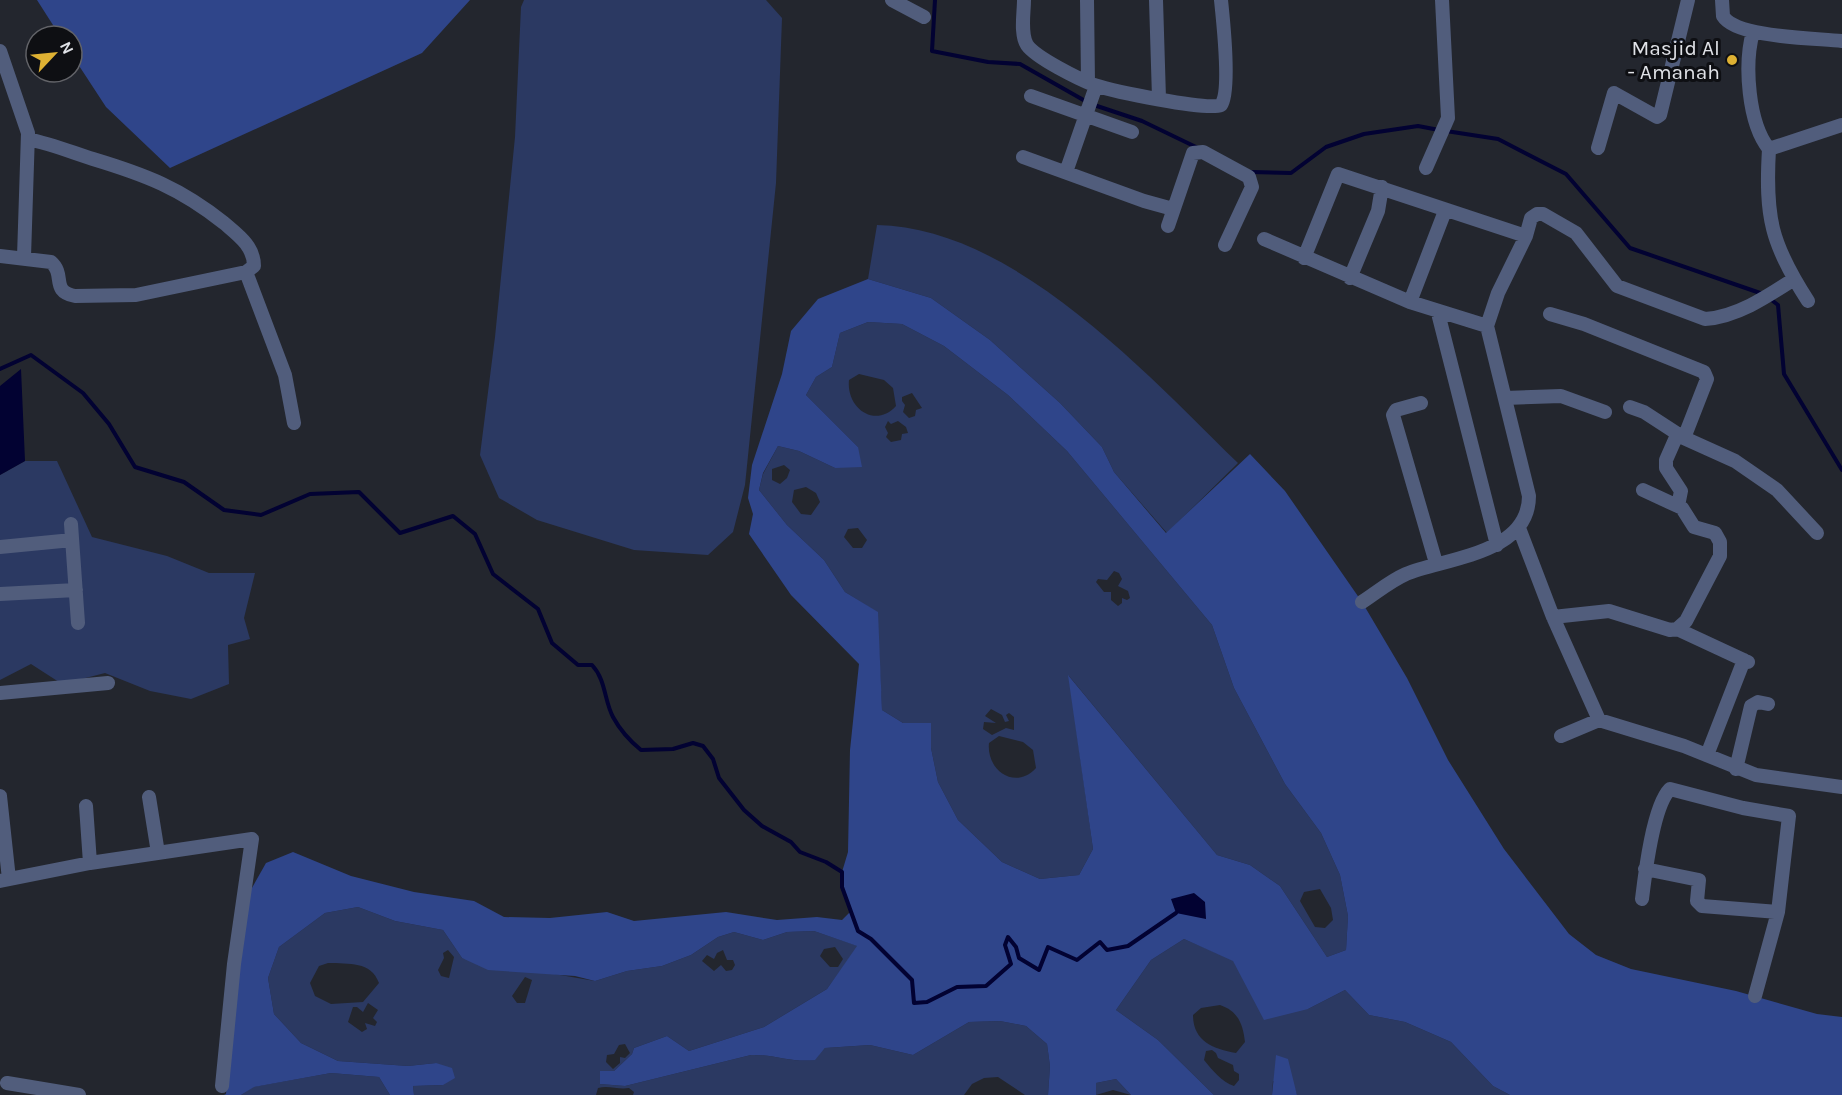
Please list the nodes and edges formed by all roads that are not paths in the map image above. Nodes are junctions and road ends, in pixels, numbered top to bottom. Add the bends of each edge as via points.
1 (892, 0) edge
2 (1024, 0) edge
3 (1087, 0) edge
4 (1156, 0) edge
5 (1221, 0) edge
6 (1442, 0) edge
7 (1688, 0) edge
8 (1722, 0) edge
9 (924, 17) dead end
10 (1753, 32) junction
11 (1842, 41) edge
12 (0, 51) edge
13 (1031, 96) dead end
14 (1090, 96) junction
15 (1159, 98) junction
16 (1842, 125) edge
17 (1132, 132) dead end
18 (28, 139) junction
19 (1598, 148) dead end
20 (1769, 149) junction
21 (1023, 157) dead end
22 (1426, 168) dead end
23 (1066, 172) junction
24 (1382, 187) junction
25 (1173, 209) junction
26 (1445, 211) junction
27 (1168, 226) dead end
28 (1526, 236) junction
29 (1264, 239) dead end
30 (1225, 245) dead end
31 (0, 256) edge
32 (24, 256) junction
33 (1304, 258) junction
34 (246, 272) junction
35 (1350, 278) junction
36 (1794, 279) junction
37 (1808, 301) dead end
38 (1410, 302) junction
39 (1438, 313) junction
40 (1550, 314) dead end
41 (1487, 326) junction
42 (1505, 398) junction
43 (1422, 403) dead end
44 (1630, 407) dead end
45 (1605, 412) dead end
46 (294, 423) dead end
47 (1680, 436) junction
48 (1643, 490) dead end
49 (1678, 506) junction
50 (71, 524) dead end
51 (1519, 528) junction
52 (1817, 533) dead end
53 (72, 540) junction
54 (1497, 545) junction
55 (0, 547) edge
56 (1436, 563) junction
57 (76, 590) junction
58 (0, 594) edge
59 (1362, 602) dead end
60 (1553, 617) junction
61 (78, 623) dead end
62 (1677, 629) junction
63 (108, 683) dead end
64 (0, 693) edge
65 (1768, 704) dead end
66 (1599, 720) junction
67 (1561, 736) dead end
68 (1707, 755) junction
69 (1736, 769) junction
70 (1842, 787) edge
71 (0, 796) edge
72 (149, 797) dead end
73 (86, 806) dead end
74 (158, 853) junction
75 (90, 863) junction
76 (1645, 868) junction
77 (4, 880) edge
78 (1642, 899) dead end
79 (1778, 912) junction
80 (1755, 996) dead end
81 (7, 1083) dead end
82 (222, 1086) dead end
83 (79, 1095) edge

1 - 9 street
2 - 14 street via 1024,37 1029,47
3 - 14 street
4 - 15 street
5 - 15 street via 1225,42 1223,102 1214,106
6 - 22 street via 1448,118
7 - 19 street via 1660,115 1657,117 1614,93
8 - 10 street via 1726,22
10 - 11 street
10 - 20 street via 1751,108
12 - 18 street via 25,118
13 - 14 street
14 - 15 street
14 - 17 street
14 - 23 street
16 - 20 street
18 - 32 street
18 - 34 street via 135,171 187,195 245,240 254,257 254,266
20 - 36 street via 1768,213
21 - 23 street
23 - 25 street
24 - 26 street
24 - 33 street via 1338,174
24 - 35 street via 1378,210
25 - 27 street
25 - 30 street via 1190,159 1197,151 1249,177 1252,187
26 - 28 street
26 - 38 street
28 - 36 street via 1531,218 1543,214 1576,233 1617,286 1705,319 1720,318
28 - 41 street via 1498,292
29 - 33 street
31 - 32 street
32 - 34 street via 51,262 57,269 61,289 75,296 136,295
33 - 35 street
34 - 46 street via 285,375
35 - 38 street
36 - 37 street
38 - 39 street
39 - 41 street
39 - 54 street
40 - 47 street via 1704,372 1707,379
41 - 42 street
42 - 45 street via 1561,396
42 - 51 street via 1529,496
43 - 56 street via 1396,410 1393,415
44 - 47 street
47 - 49 street via 1666,460 1666,468 1681,491
47 - 52 street via 1735,461 1777,490
48 - 49 street
49 - 62 street via 1694,526 1715,533 1720,556 1686,621
50 - 53 street
51 - 54 street
51 - 60 street
53 - 55 street
53 - 57 street
54 - 56 street via 1467,557
56 - 59 street via 1402,576
57 - 58 street
57 - 61 street
60 - 62 street via 1609,611 1663,629
60 - 66 street
62 - 68 street via 1746,661
63 - 64 street
65 - 69 street via 1758,702 1751,706
66 - 67 street
66 - 68 street
68 - 69 street
69 - 70 street via 1775,779
71 - 77 street
72 - 74 street
73 - 75 street
74 - 75 street
74 - 82 street via 252,840
75 - 77 street
76 - 78 street
76 - 79 street via 1699,880 1697,901 1702,906
76 - 79 street via 1656,820 1670,789 1789,816
79 - 80 street
81 - 83 street

